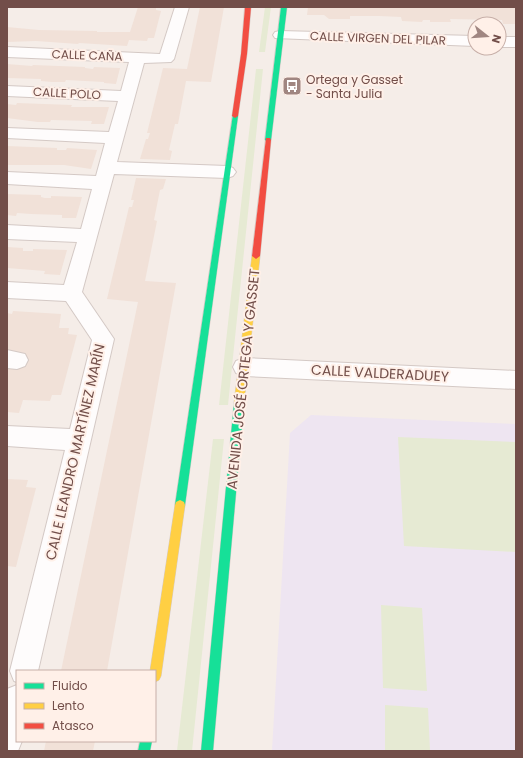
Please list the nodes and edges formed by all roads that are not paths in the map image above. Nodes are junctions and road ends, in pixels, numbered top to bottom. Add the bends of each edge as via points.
1 (182, 7) edge
2 (248, 7) edge
3 (284, 7) edge
4 (280, 35) junction
5 (467, 41) edge
6 (7, 52) edge
7 (138, 57) junction
8 (7, 91) edge
9 (127, 96) junction
10 (7, 133) edge
11 (115, 138) junction
12 (227, 172) junction
13 (105, 175) junction
14 (7, 178) edge
15 (7, 232) edge
16 (88, 236) junction
17 (7, 290) edge
18 (72, 293) junction
19 (244, 367) junction
20 (516, 380) edge
21 (7, 436) edge
22 (78, 440) junction
23 (24, 670) edge
24 (156, 670) edge
25 (16, 703) edge
26 (7, 741) edge
27 (207, 751) edge

1 - 7 street, CALLE CAÑA via 166,58
2 - 12 main road via 246,42
3 - 4 main road, AVENIDA JOSÉ ORTEGA Y GASSET
4 - 5 street, CALLE VIRGEN DEL PILAR
4 - 19 main road, AVENIDA JOSÉ ORTEGA Y GASSET
6 - 7 street, CALLE CAÑA
7 - 9 street
8 - 9 street, CALLE POLO
9 - 11 street
10 - 11 street
11 - 13 street
12 - 13 street
12 - 24 main road
13 - 14 street
13 - 16 street
15 - 16 street
16 - 18 street
17 - 18 street
18 - 22 street, CALLE LEANDRO MARTÍNEZ MARÍN via 103,339
19 - 20 street, CALLE VALDERADUEY
19 - 27 main road, AVENIDA JOSÉ ORTEGA Y GASSET via 236,426
21 - 22 street
22 - 23 street, CALLE LEANDRO MARTÍNEZ MARÍN
25 - 26 street

